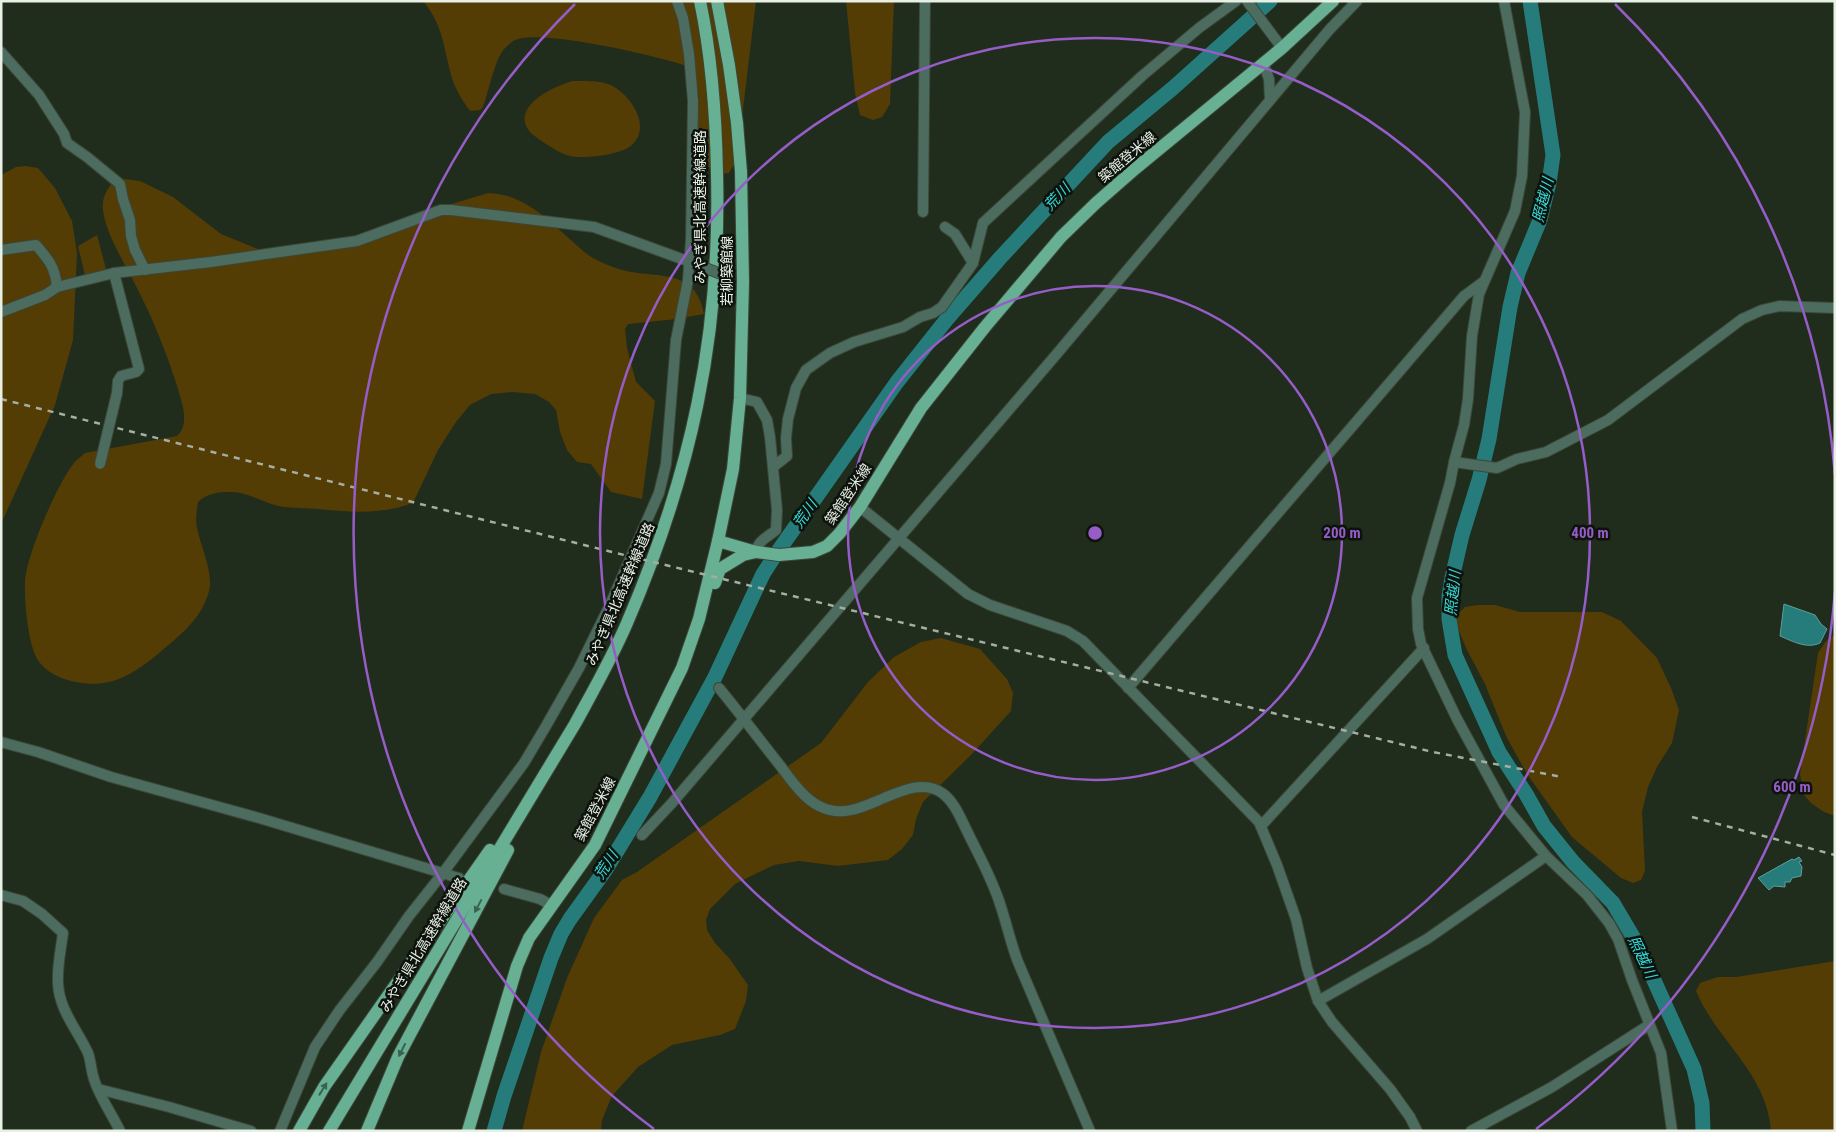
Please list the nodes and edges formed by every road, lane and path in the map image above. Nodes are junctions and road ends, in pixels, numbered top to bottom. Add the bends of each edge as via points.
1 (677, 1) edge
2 (700, 1) edge
3 (717, 1) edge
4 (925, 1) edge
5 (1236, 1) edge
6 (1247, 1) edge
7 (1333, 1) edge
8 (1358, 1) edge
9 (1504, 1) edge
10 (1282, 48) junction
11 (1, 52) edge
12 (1263, 64) junction
13 (1270, 100) junction
14 (924, 212) dead end
15 (945, 227) dead end
16 (1, 250) edge
17 (691, 262) junction
18 (973, 263) junction
19 (145, 270) junction
20 (114, 273) junction
21 (1486, 280) junction
22 (743, 282) junction
23 (57, 288) junction
24 (1835, 308) edge
25 (1, 312) edge
26 (740, 398) junction
27 (1454, 462) junction
28 (100, 464) dead end
29 (773, 467) junction
30 (860, 507) junction
31 (897, 538) junction
32 (718, 541) junction
33 (759, 552) junction
34 (699, 619) junction
35 (1424, 648) junction
36 (719, 688) dead end
37 (1128, 688) junction
38 (744, 719) junction
39 (575, 724) junction
40 (1, 742) edge
41 (1261, 826) junction
42 (642, 835) dead end
43 (1546, 856) junction
44 (443, 873) junction
45 (459, 878) dead end
46 (504, 889) dead end
47 (1, 895) edge
48 (551, 905) junction
49 (1318, 1001) junction
50 (1649, 1025) junction
51 (98, 1089) junction
52 (120, 1131) edge
53 (251, 1131) edge
54 (280, 1131) edge
55 (298, 1131) edge
56 (329, 1131) edge
57 (367, 1131) edge
58 (468, 1131) edge
59 (1090, 1131) edge
60 (1417, 1131) edge
61 (1471, 1131) edge
62 (1672, 1131) edge

1 - 17 street via 690,54 693,101
2 - 39 main road, みやぎ県北高速幹線道路 via 713,83 718,240 705,368 685,462 666,523 626,624
3 - 22 main road, 若柳築館線 via 737,123
4 - 14 street
5 - 18 street via 1142,76 982,223
6 - 10 street
7 - 10 main road, 築館登米線
8 - 13 street
9 - 21 street via 1525,112 1525,131 1522,176 1515,212
10 - 12 main road, 築館登米線
11 - 19 street via 39,96 67,143 120,184 135,250
12 - 13 street via 1269,79
12 - 30 main road, 築館登米線 via 1136,168 1061,237 984,327 921,408
13 - 31 street
15 - 18 street via 955,234
16 - 23 street via 36,245 56,274
17 - 19 street via 594,227 441,210 357,240
17 - 22 street, bridge
17 - 44 street via 676,340 666,464 659,493 579,668 524,763
18 - 29 street via 942,307 933,313 830,353 806,370 796,388 788,419 787,456
19 - 20 street
20 - 23 street
20 - 28 street, bridge via 139,369 121,376 118,381
21 - 27 street via 1475,314 1468,399
21 - 37 street via 1464,296
22 - 26 main road, 若柳築館線
23 - 25 street
24 - 27 street via 1779,306 1762,310 1742,319 1608,420 1546,452 1516,459 1497,468
26 - 29 street via 757,402 767,420
26 - 32 main road, 若柳築館線 via 732,468
27 - 35 street via 1417,598 1418,629
29 - 33 street via 776,530 757,546
30 - 31 street
30 - 33 main road, 築館登米線 via 827,546 798,555
31 - 37 street via 968,594 990,605 1066,631 1083,642
31 - 38 street
32 - 33 main road, 築館登米線
32 - 34 main road, 築館登米線
33 - 34 main road via 743,555 720,569
34 - 48 main road, 築館登米線 via 682,668 608,820 595,845
35 - 41 street
35 - 43 street via 1457,719 1504,805
36 - 38 street
37 - 41 street
38 - 42 street
38 - 59 street via 791,779 818,806 834,812 847,812 919,787 942,792 950,801 990,878 1018,962
55 -> 39 main road via 324,1087
39 - 56 main road, みやぎ県北高速幹線道路
39 -> 57 main road via 402,1049
40 - 44 street
41 - 49 street via 1296,918
43 - 49 street via 1427,939
43 - 50 street via 1587,895 1609,923 1618,939
44 - 45 street
44 - 54 street via 338,1011 315,1047
46 - 48 street via 540,898
47 - 51 street via 23,901 63,933 59,990 68,1021 89,1055
48 - 58 main road, 築館登米線 via 529,938 517,966
49 - 60 street via 1390,1089
50 - 61 street via 1552,1087
50 - 62 street via 1661,1053
51 - 52 street
51 - 53 street

